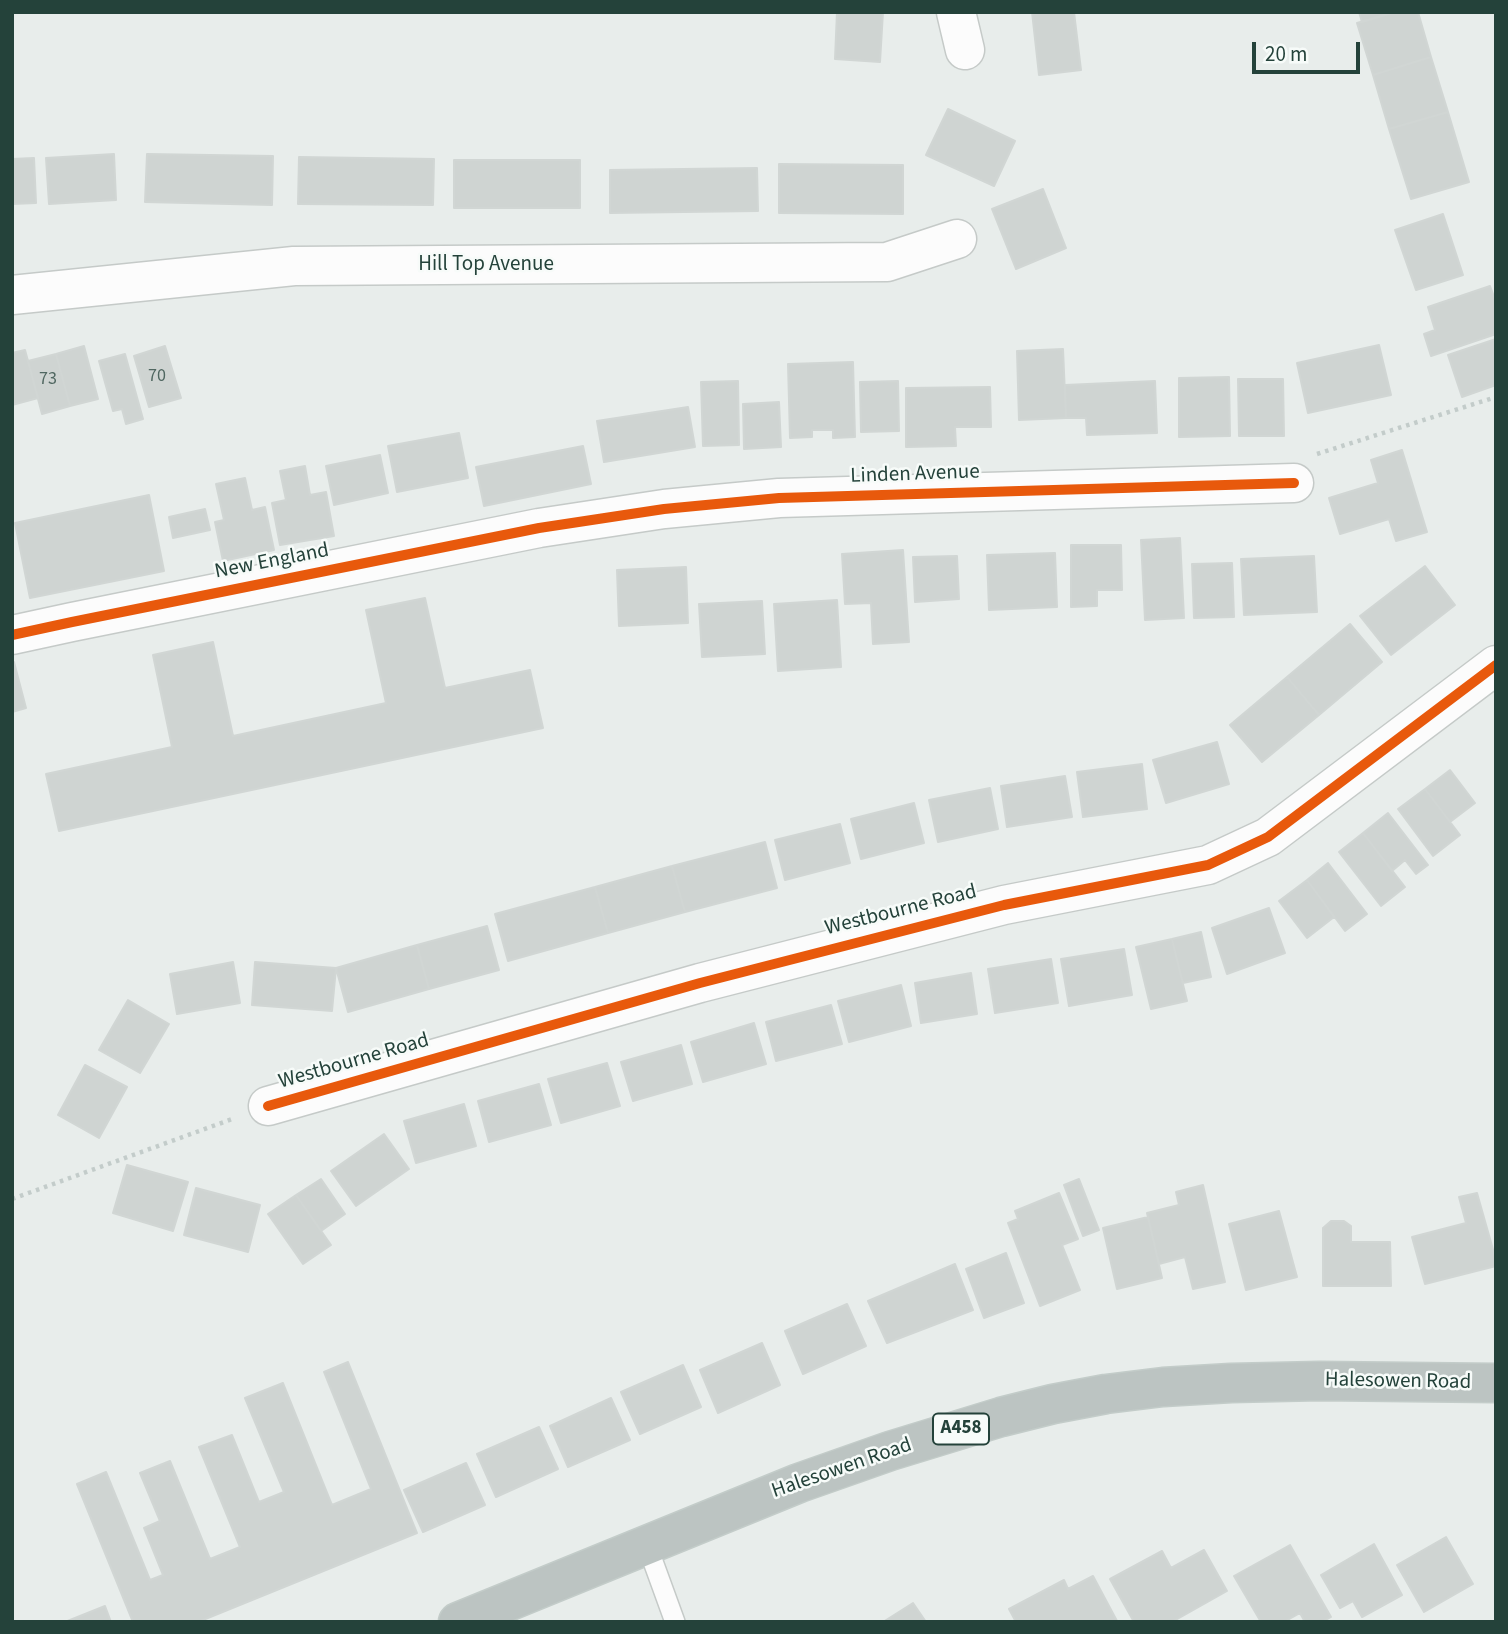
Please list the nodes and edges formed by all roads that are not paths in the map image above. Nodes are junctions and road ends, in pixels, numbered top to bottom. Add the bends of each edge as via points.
1 (956, 12) edge
2 (965, 50) dead end
3 (957, 239) dead end
4 (12, 295) edge
5 (1294, 483) road end
6 (539, 528) joint
7 (12, 635) edge
8 (1496, 665) edge
9 (268, 1106) road end
10 (1496, 1384) edge
11 (647, 1545) junction
12 (458, 1622) edge
13 (675, 1622) edge

1 - 2 street
3 - 4 street, Hill Top Avenue via 887,262 294,266
5 - 6 street, Linden Avenue via 779,498
6 - 7 street, New England
8 - 9 street, Westbourne Road via 1268,837 1208,865 1004,905 700,983
10 - 11 highway, Halesowen Road / A458 via 1244,1383 1163,1387 1053,1404 890,1451
11 - 12 highway, Halesowen Road / A458
11 - 13 lane

